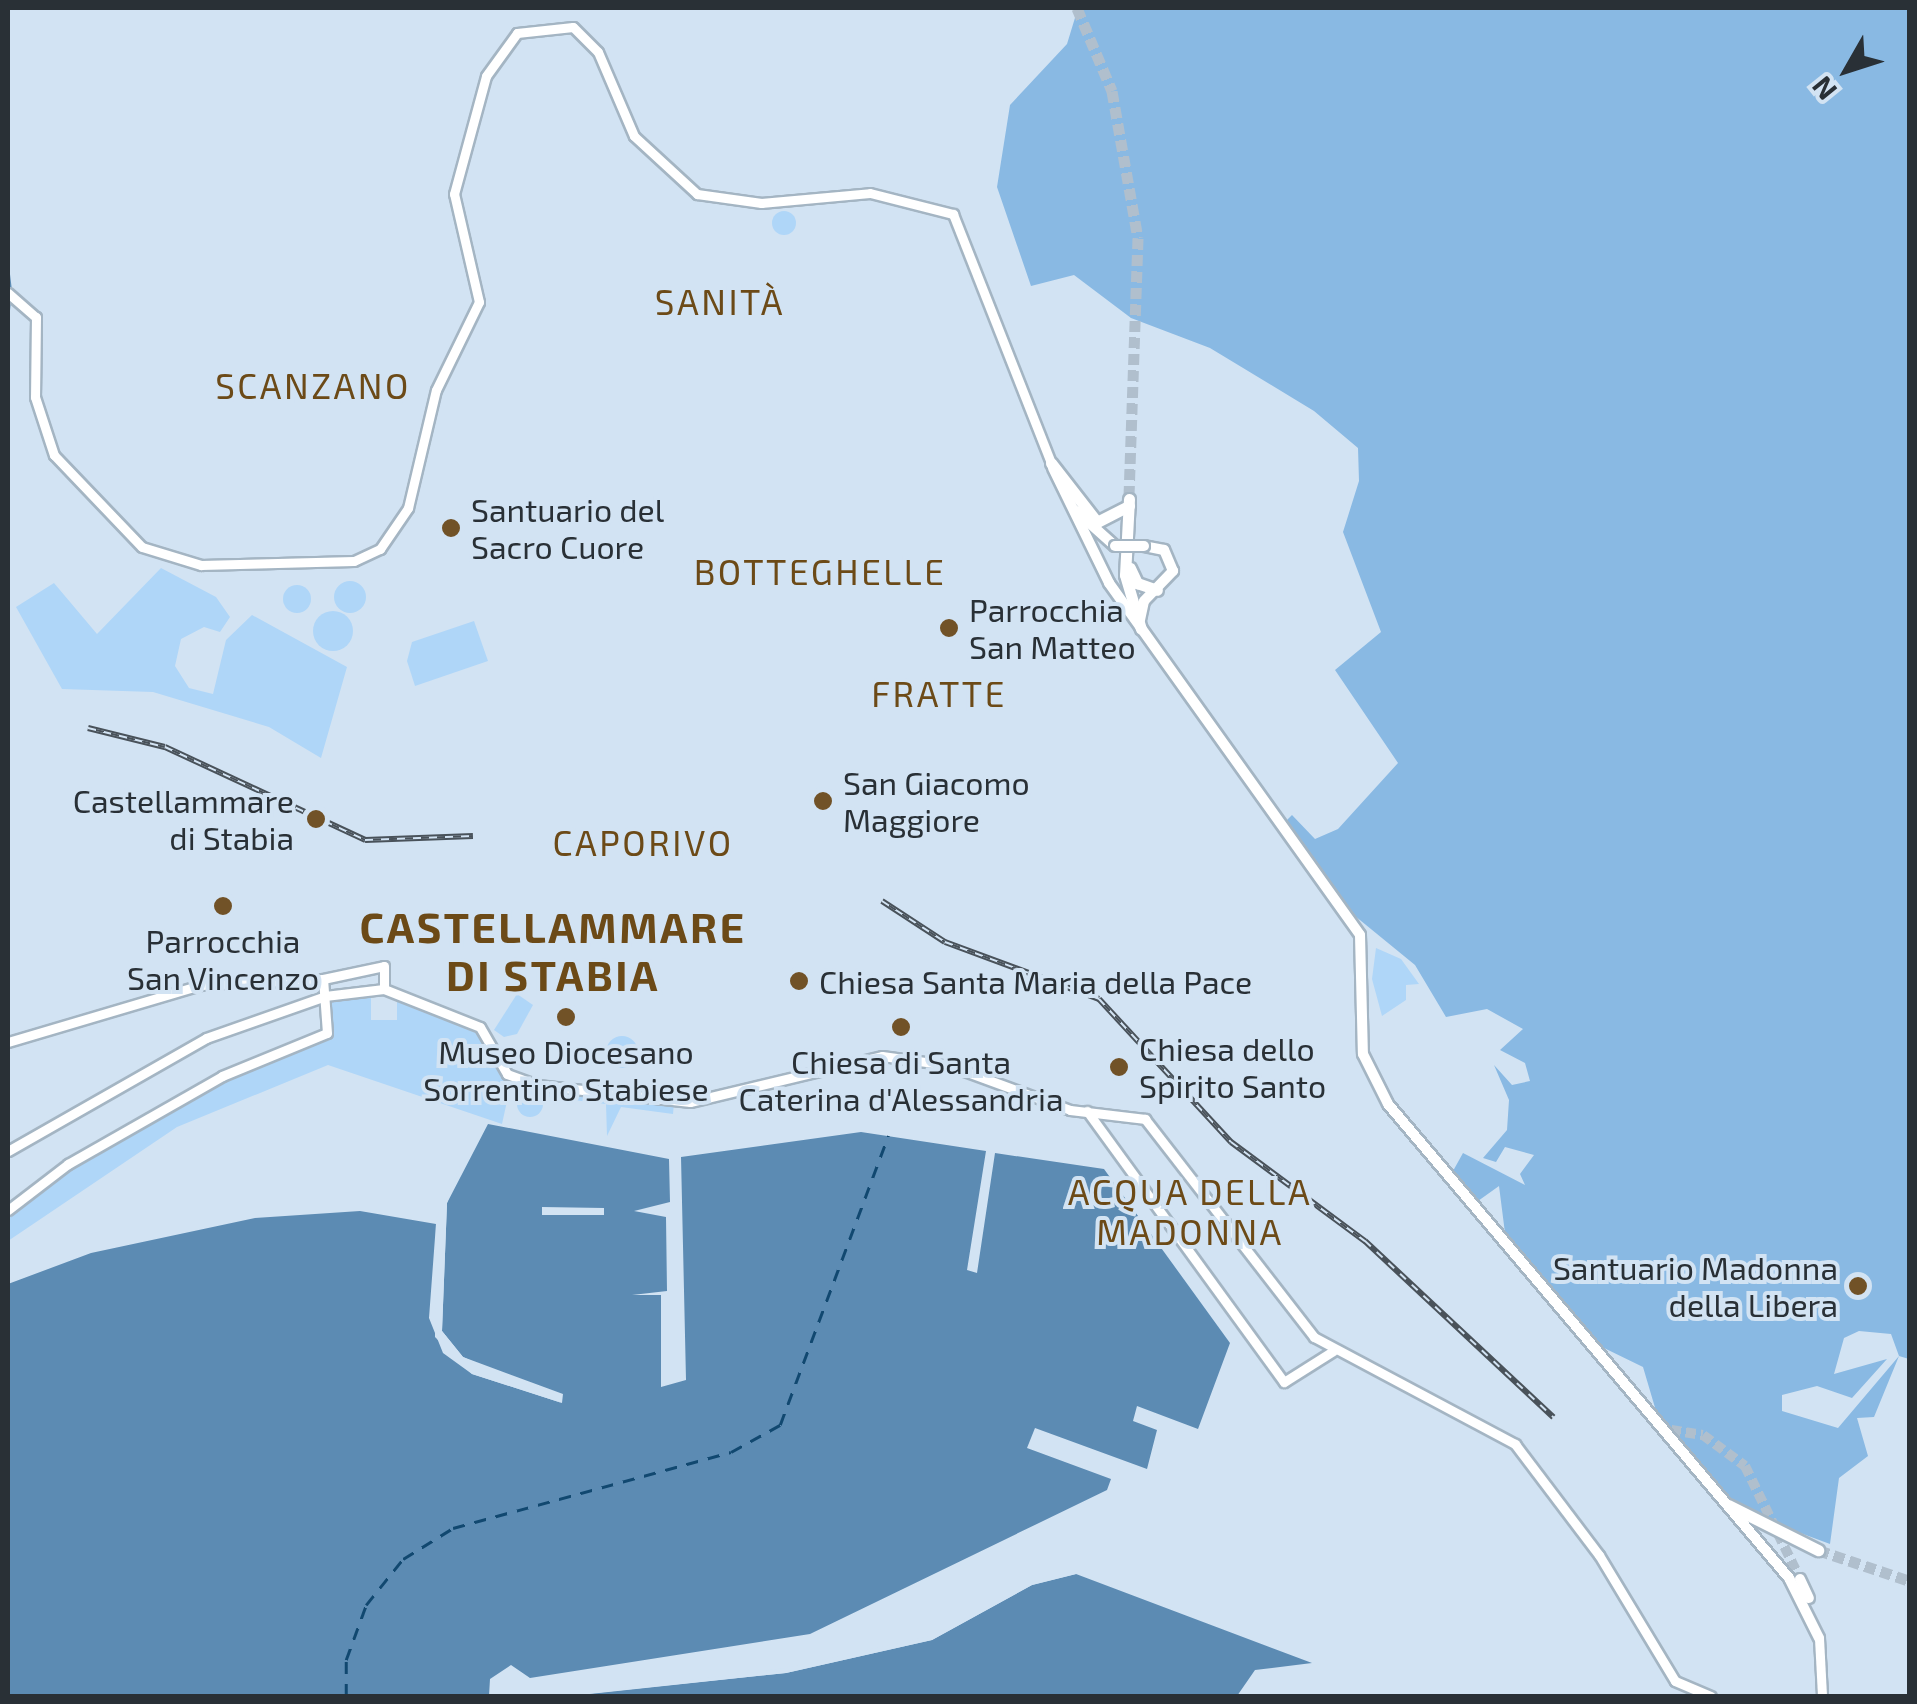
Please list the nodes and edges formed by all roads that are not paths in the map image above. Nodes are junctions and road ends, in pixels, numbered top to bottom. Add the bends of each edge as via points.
1 (8, 293) edge
2 (1051, 463) junction
3 (1120, 547) junction
4 (1157, 590) junction
5 (1141, 630) junction
6 (323, 978) junction
7 (384, 989) junction
8 (325, 996) junction
9 (8, 1042) edge
10 (1087, 1111) junction
11 (8, 1151) edge
12 (8, 1210) edge
13 (1323, 1344) junction
14 (1333, 1351) junction
15 (1320, 1358) junction
16 (1643, 1412) junction
17 (1671, 1430) tunnel mouth
18 (1728, 1506) junction
19 (1818, 1550) tunnel mouth
20 (1800, 1579) tunnel mouth
21 (1819, 1638) junction
22 (1711, 1696) edge
23 (1822, 1696) edge

1 - 2 street via 39,330 34,397 54,455 133,538 178,564 354,561 395,533 436,390 479,302 457,212 458,172 496,50 544,25 587,34 634,136 697,194 761,203 870,193 953,214
2 - 3 main road via 1082,523
2 - 3 highway via 1097,522 1129,502
2 - 5 main road via 1087,549
3 - 4 highway via 1132,578
3 - 4 main road, bridge via 1144,546 1172,562 1172,578
3 - 5 highway
4 - 5 main road via 1141,607
5 - 16 main road via 1360,935 1363,1054 1388,1104
6 - 7 street via 384,966
6 - 8 street
6 - 9 street via 200,985
7 - 8 street
7 - 10 street via 480,1027 508,1074 690,1102 858,1060 908,1058
8 - 11 street via 206,1038
8 - 12 street via 327,1033 222,1076 68,1164
10 - 13 street via 1151,1122
10 - 15 street via 1284,1382
13 - 14 street
13 - 15 street
14 - 15 street
14 - 22 street via 1515,1444 1599,1555 1675,1681
16 - 17 main road
16 - 18 main road
18 - 19 highway
18 - 21 main road via 1796,1586
20 - 21 main road
21 - 23 street

